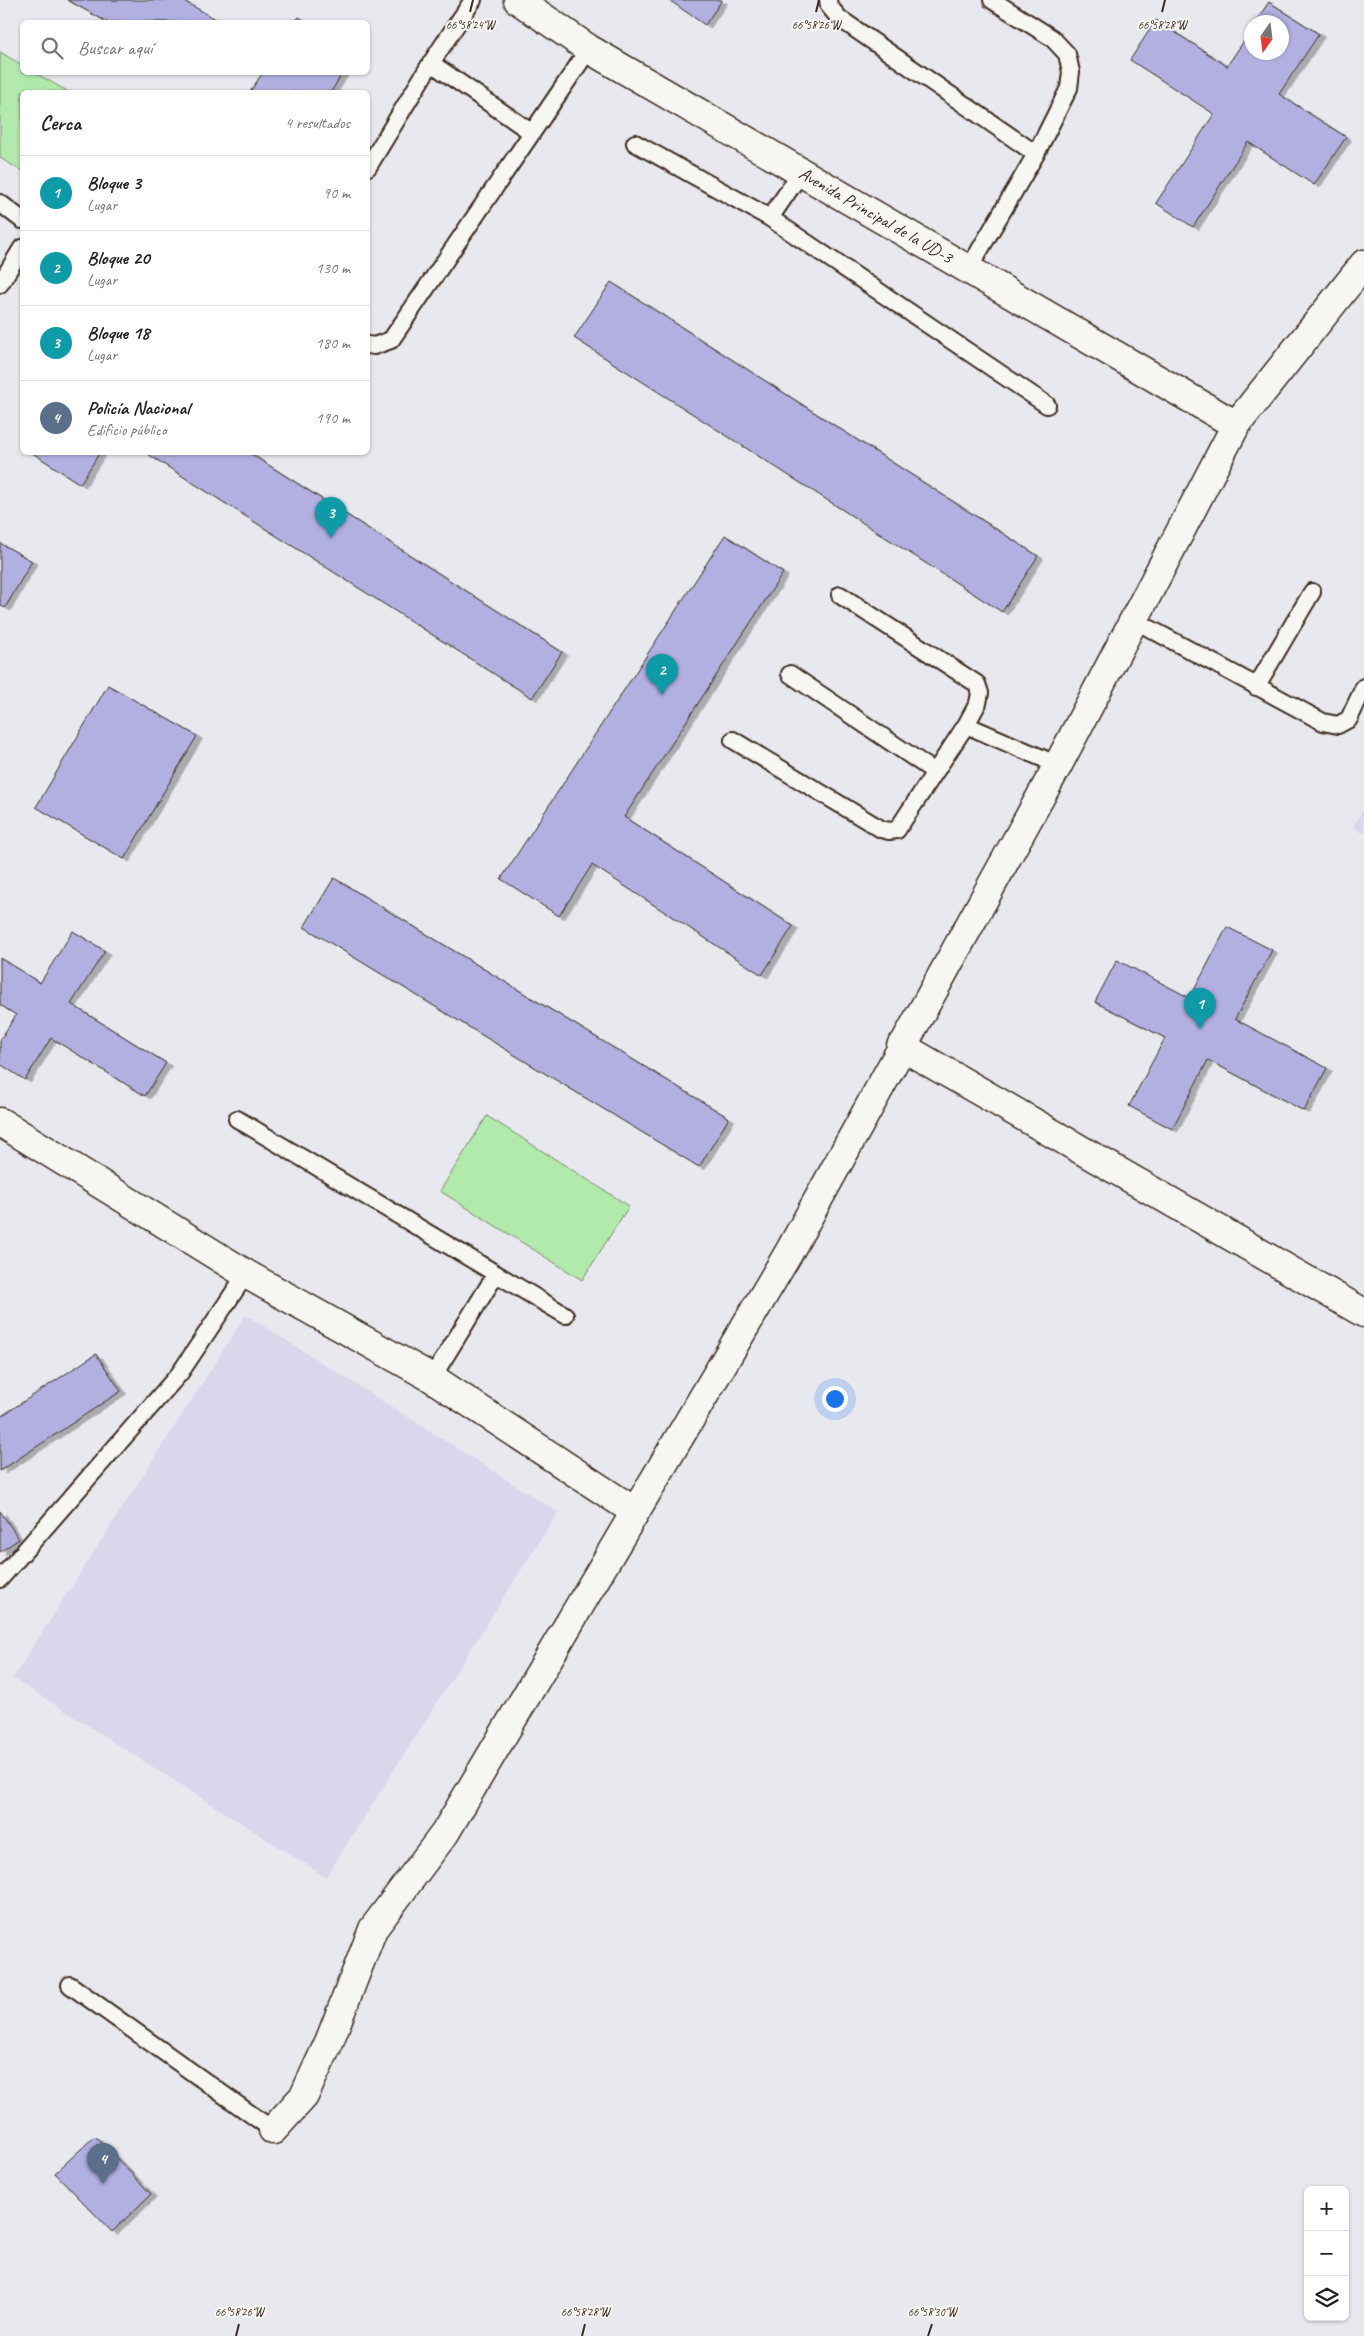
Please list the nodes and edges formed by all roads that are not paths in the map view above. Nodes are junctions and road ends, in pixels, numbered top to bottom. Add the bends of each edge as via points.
1 (473, 0) edge
2 (518, 0) edge
3 (828, 0) edge
4 (992, 0) edge
5 (589, 49) junction
6 (430, 63) junction
7 (531, 132) junction
8 (635, 143) dead end
9 (1036, 154) junction
10 (370, 164) edge
11 (802, 171) junction
12 (0, 203) edge
13 (20, 218) edge
14 (770, 218) junction
15 (20, 251) edge
16 (1364, 264) edge
17 (968, 270) junction
18 (0, 284) edge
19 (370, 345) edge
20 (1047, 405) dead end
21 (1236, 425) junction
22 (1312, 592) dead end
23 (840, 595) dead end
24 (1134, 620) junction
25 (790, 674) dead end
26 (1256, 687) junction
27 (1364, 687) edge
28 (966, 725) junction
29 (734, 740) dead end
30 (1058, 764) junction
31 (935, 772) junction
32 (901, 1046) junction
33 (236, 1119) dead end
34 (0, 1122) edge
35 (246, 1274) junction
36 (496, 1274) junction
37 (1364, 1313) edge
38 (565, 1315) dead end
39 (432, 1378) junction
40 (634, 1511) junction
41 (0, 1579) edge
42 (70, 1985) dead end
43 (273, 2130) joint

1 - 6 lane
2 - 5 street, Avenida Principal de la UD-3
3 - 9 lane via 839,18
4 - 9 lane via 1052,38 1067,54 1071,72 1069,88
5 - 7 lane
5 - 11 street, Avenida Principal de la UD-3
6 - 7 lane
6 - 10 lane
7 - 19 lane via 391,340
8 - 14 lane
9 - 17 lane
11 - 14 lane
11 - 17 street, Avenida Principal de la UD-3
12 - 13 lane
14 - 20 lane
15 - 18 lane
16 - 21 street
17 - 21 street, Avenida Principal de la UD-3
21 - 24 street
22 - 26 lane
23 - 28 lane via 977,684 980,693 978,703
24 - 26 lane
24 - 30 street
25 - 31 lane
26 - 27 lane via 1324,722 1338,725 1349,719
28 - 30 lane
28 - 31 lane
29 - 31 lane via 889,831 897,830
30 - 32 street
32 - 37 street
32 - 40 street via 788,1254
33 - 36 lane
34 - 35 street
35 - 39 street
35 - 41 lane via 180,1373
36 - 38 lane
36 - 39 lane
39 - 40 street
40 - 43 street via 445,1832 373,1929 304,2096
42 - 43 lane

